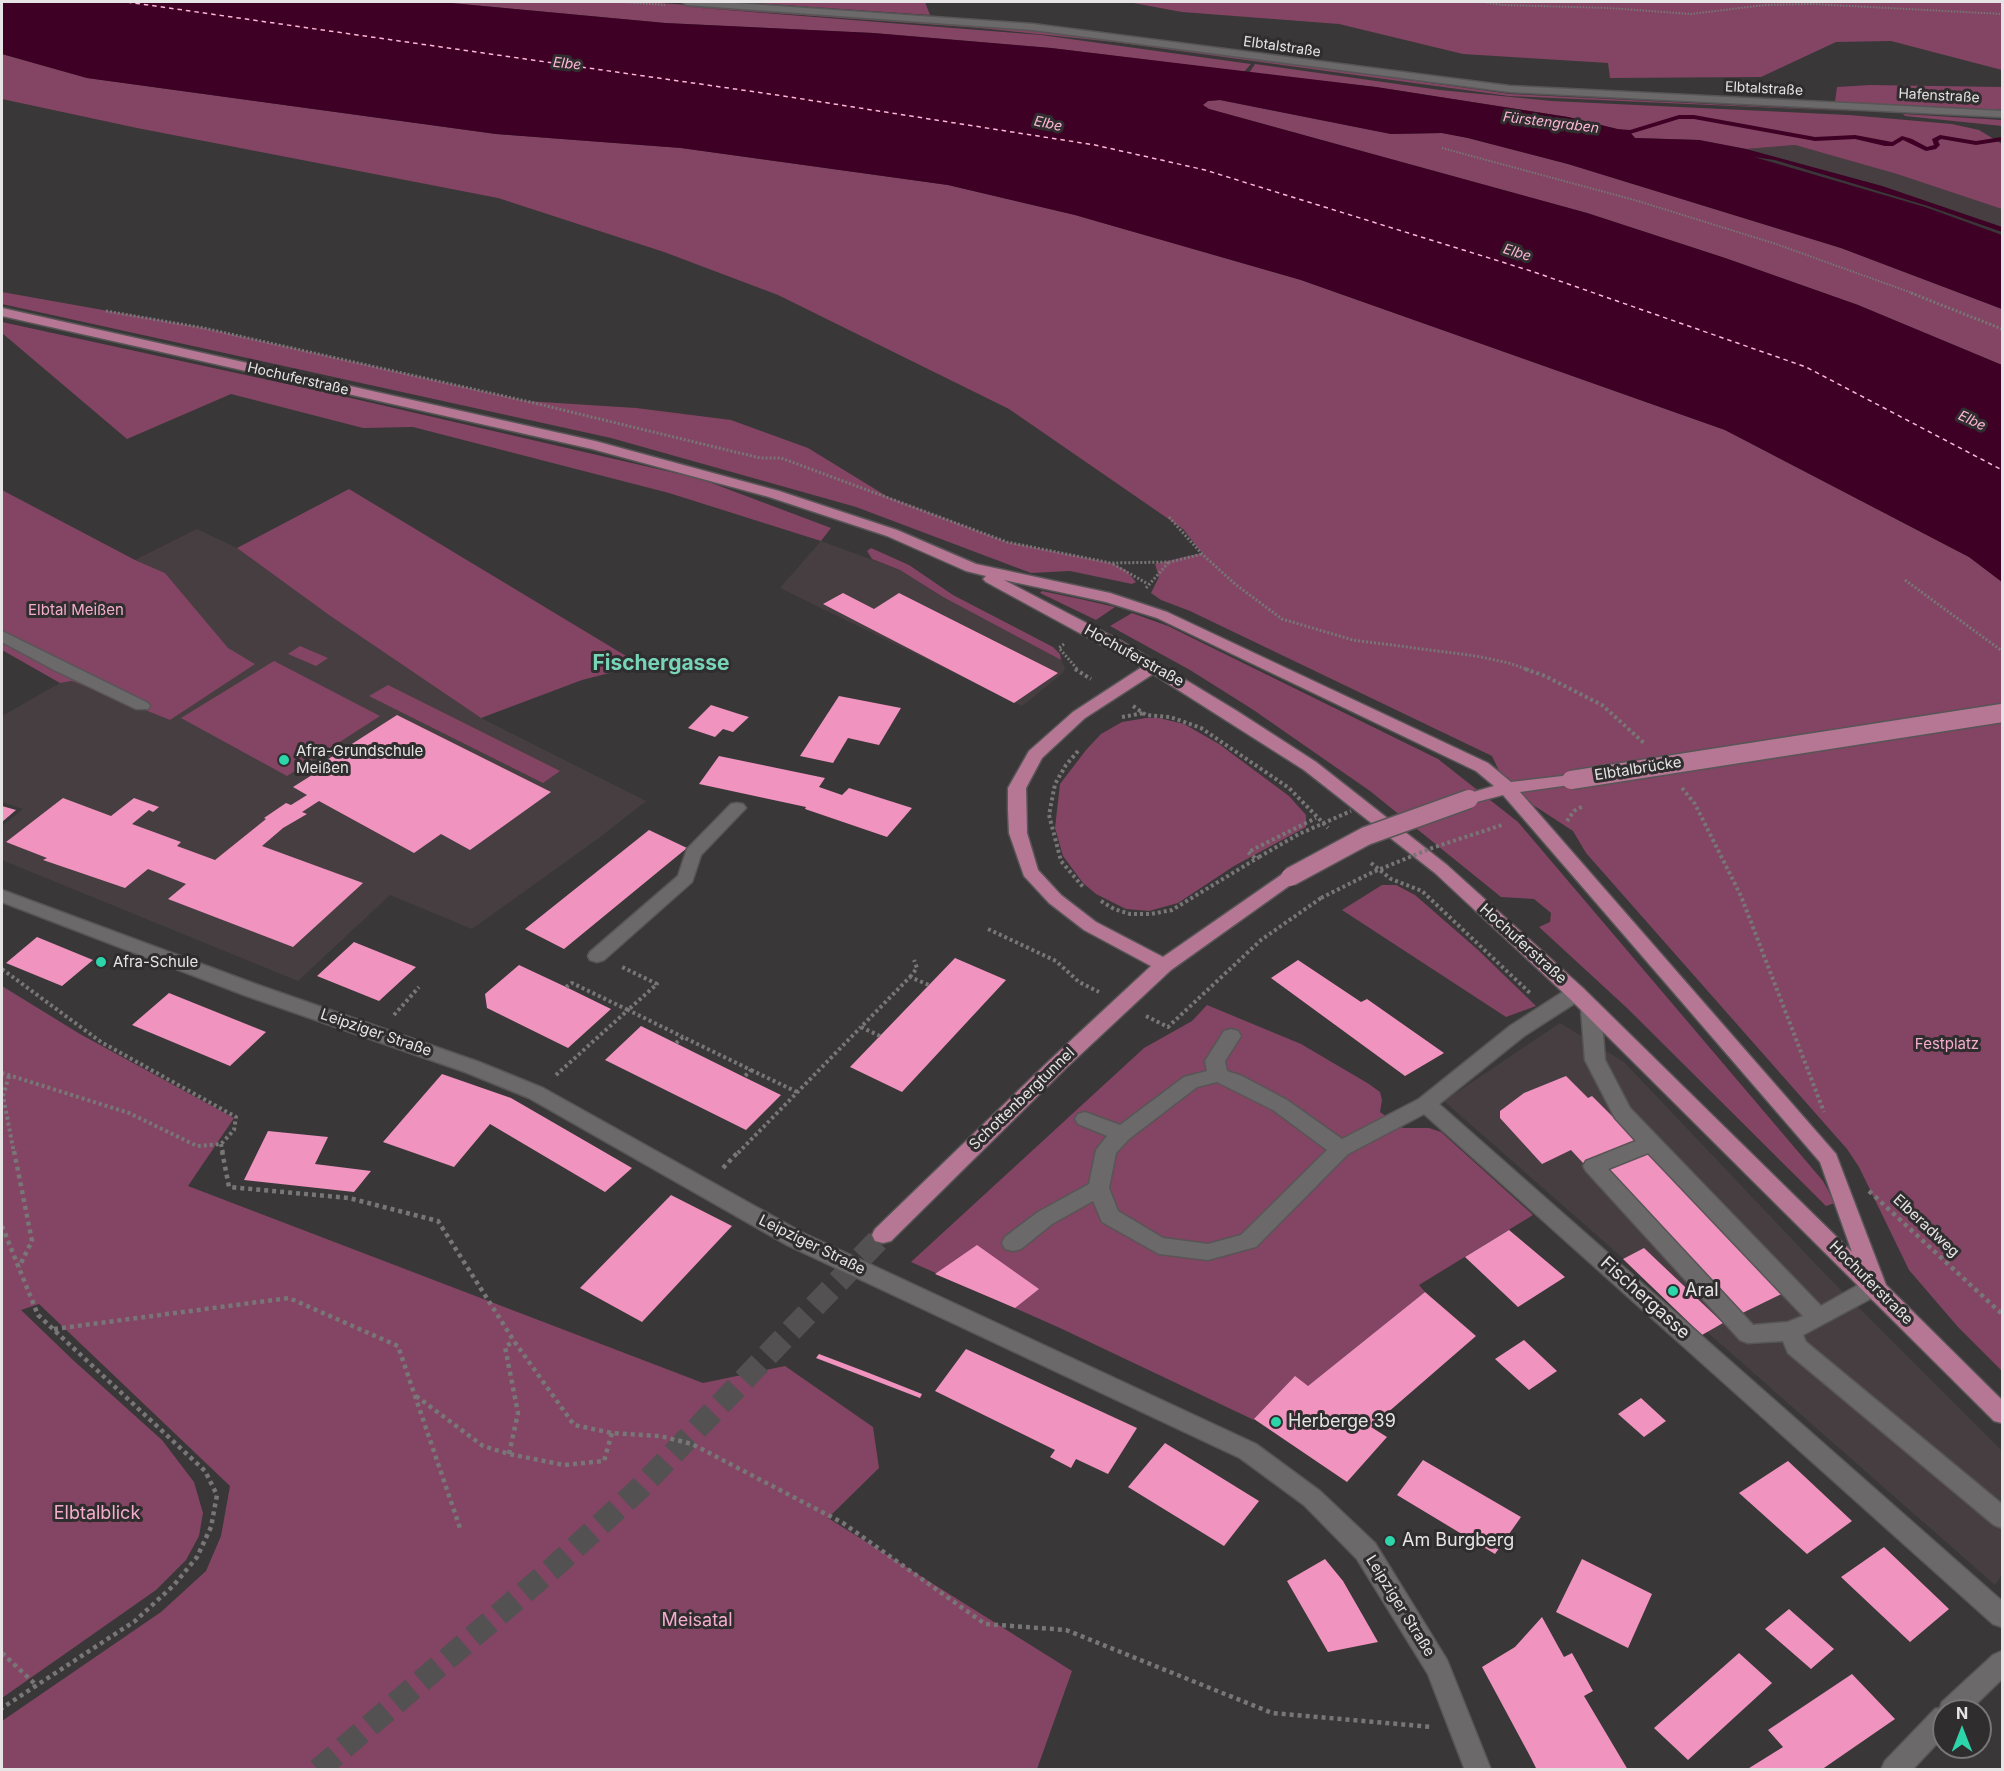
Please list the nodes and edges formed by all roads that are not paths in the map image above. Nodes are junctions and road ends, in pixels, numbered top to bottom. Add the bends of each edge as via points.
1 (687, 2) edge
2 (1875, 111) joint
3 (2002, 114) edge
4 (2, 312) edge
5 (971, 568) junction
6 (2, 636) edge
7 (1154, 666) junction
8 (142, 706) dead end
9 (2002, 713) edge
10 (1508, 788) junction
11 (737, 808) dead end
12 (2, 896) edge
13 (597, 956) road end
14 (1164, 965) junction
15 (1576, 993) junction
16 (1591, 1009) junction
17 (1231, 1036) dead end
18 (1218, 1075) junction
19 (1426, 1104) junction
20 (1085, 1119) dead end
21 (1122, 1134) junction
22 (1651, 1144) junction
23 (1341, 1149) junction
24 (1099, 1188) junction
25 (883, 1235) tunnel mouth
26 (1013, 1243) dead end
27 (1875, 1286) junction
28 (1819, 1318) junction
29 (1791, 1331) junction
30 (2002, 1414) edge
31 (2002, 1518) edge
32 (2002, 1616) edge
33 (2002, 1663) edge
34 (1964, 1699) edge
35 (1932, 1730) edge
36 (1478, 1770) edge
37 (1894, 1770) edge

1 - 2 street, Elbtalstraße via 1043,28 1510,89
2 - 3 street, Hafenstraße
4 - 5 main road, Hochuferstraße via 595,445 724,479 892,533
5 - 7 main road, Hochuferstraße
5 - 10 main road via 1110,598 1162,615 1482,767
6 - 8 street
7 - 14 main road via 1079,715 1035,755 1017,788 1017,810 1018,833 1030,872 1055,899 1090,926
7 - 15 main road, Hochuferstraße via 1310,766 1441,869
9 - 10 main road, Elbtalbrücke, bridge
10 - 14 main road, Elbtalbrücke, bridge via 1366,836 1290,877
10 - 27 main road via 1829,1159
11 - 13 street via 693,853 686,878
12 - 36 street, Leipziger Straße via 536,1094 795,1239 1248,1451 1312,1498 1366,1551 1438,1668
14 - 25 main road, Schottenbergtunnel
15 - 16 main road, Hochuferstraße
15 - 19 street via 1517,1031
16 - 22 street via 1595,1060 1622,1113
16 - 27 main road, Hochuferstraße
17 - 18 street via 1215,1060
18 - 21 street via 1191,1082
18 - 23 street via 1280,1105
19 - 23 street
19 - 32 street, Fischergasse
20 - 21 street
21 - 24 street via 1106,1150
22 - 28 street
22 - 29 street via 1593,1166 1748,1334
23 - 24 street via 1248,1241 1208,1252 1159,1246 1109,1216
24 - 26 street via 1045,1218
27 - 28 street
27 - 30 main road, Hochuferstraße
28 - 29 street
29 - 31 street via 1796,1347
33 - 34 street
35 - 37 street

